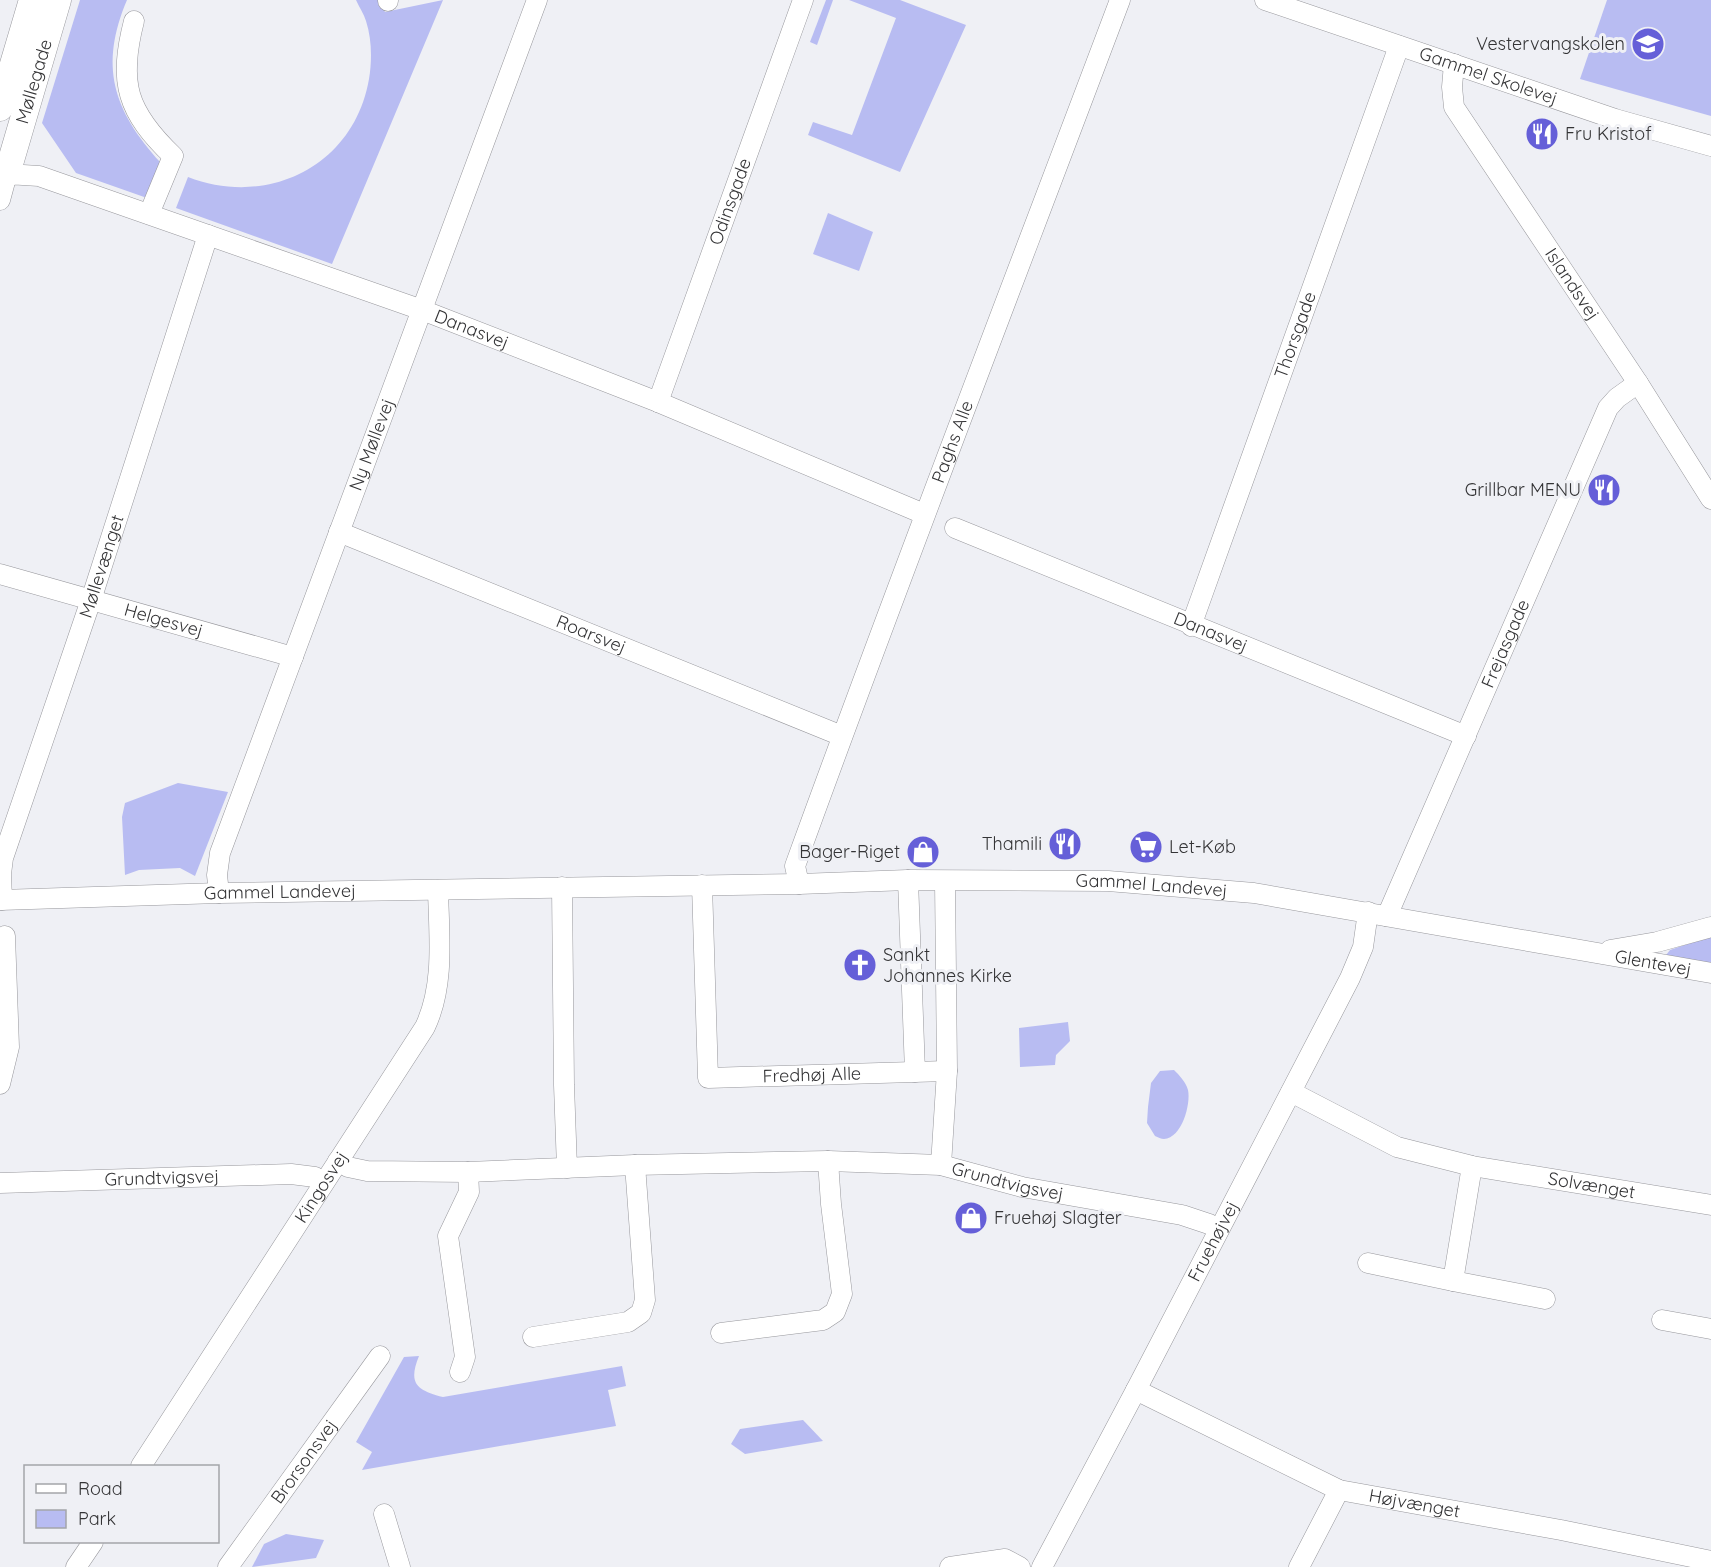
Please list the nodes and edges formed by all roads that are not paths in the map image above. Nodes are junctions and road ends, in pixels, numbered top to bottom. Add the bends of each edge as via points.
1 (32, 0) edge
2 (58, 0) edge
3 (537, 0) edge
4 (803, 0) edge
5 (1120, 0) edge
6 (1265, 0) edge
7 (134, 21) dead end
8 (1399, 46) junction
9 (1454, 64) junction
10 (0, 108) edge
11 (1711, 146) edge
12 (4, 172) edge
13 (0, 200) edge
14 (154, 216) junction
15 (208, 235) junction
16 (422, 310) junction
17 (1638, 383) junction
18 (658, 402) junction
19 (1711, 499) edge
20 (924, 514) junction
21 (955, 528) dead end
22 (339, 532) junction
23 (0, 574) edge
24 (92, 600) junction
25 (1191, 626) junction
26 (293, 657) junction
27 (842, 736) junction
28 (1466, 736) junction
29 (908, 880) junction
30 (945, 881) junction
31 (800, 884) junction
32 (702, 885) junction
33 (562, 887) junction
34 (438, 890) junction
35 (219, 892) junction
36 (1, 900) edge
37 (1378, 914) junction
38 (1711, 927) edge
39 (5, 936) dead end
40 (1595, 952) junction
41 (1711, 974) edge
42 (947, 1071) junction
43 (915, 1072) junction
44 (0, 1084) edge
45 (1291, 1092) junction
46 (338, 1161) junction
47 (828, 1161) junction
48 (635, 1165) junction
49 (941, 1165) junction
50 (1472, 1167) junction
51 (567, 1168) junction
52 (468, 1172) junction
53 (0, 1183) edge
54 (323, 1183) junction
55 (1711, 1205) edge
56 (1218, 1229) junction
57 (1368, 1263) dead end
58 (1453, 1281) junction
59 (1545, 1299) dead end
60 (1662, 1320) dead end
61 (1711, 1329) edge
62 (722, 1333) dead end
63 (533, 1337) dead end
64 (380, 1356) dead end
65 (460, 1372) dead end
66 (1136, 1390) junction
67 (142, 1465) edge
68 (1339, 1490) junction
69 (384, 1514) dead end
70 (92, 1543) edge
71 (1711, 1561) edge
72 (76, 1567) edge
73 (228, 1567) edge
74 (400, 1567) edge
75 (950, 1567) edge
76 (1020, 1567) edge
77 (1042, 1567) edge
78 (1299, 1567) edge

1 - 10 main road, Møllegade
2 - 12 main road, Møllegade
3 - 16 street, Ny Møllevej
4 - 18 street, Odinsgade
5 - 20 street, Paghs Alle
6 - 8 street, Gammel Skolevej
7 - 14 street via 126,49 129,93 140,120 178,160
8 - 9 street, Gammel Skolevej
8 - 25 street, Thorsgade
9 - 11 street, Gammel Skolevej via 1615,119
9 - 17 street, Islandsvej via 1454,107
12 - 13 street, Møllegade
12 - 14 street, Danasvej via 39,176
14 - 15 street, Danasvej
15 - 16 street, Danasvej
15 - 24 street, Møllevænget
16 - 18 street, Danasvej
16 - 22 street, Ny Møllevej
17 - 19 street, Islandsvej
17 - 28 street, Frejasgade via 1608,408
18 - 20 street, Danasvej
20 - 27 street, Paghs Alle
21 - 25 street, Danasvej
22 - 26 street, Ny Møllevej
22 - 27 street, Roarsvej
23 - 24 street, Helgesvej
24 - 26 street, Helgesvej
24 - 36 street, Møllevænget via 3,858
25 - 28 street, Danasvej
26 - 35 street, Ny Møllevej via 220,853
27 - 31 street, Paghs Alle via 795,866
28 - 37 street, Frejasgade
29 - 30 street, Gammel Landevej
29 - 31 street, Gammel Landevej
29 - 43 street
30 - 37 street, Gammel Landevej via 1119,882 1245,892
30 - 42 street
31 - 32 street, Gammel Landevej
32 - 33 street, Gammel Landevej
32 - 43 street, Fredhøj Alle via 708,1078
33 - 34 street, Gammel Landevej
33 - 51 street
34 - 35 street, Gammel Landevej
34 - 46 street, Kingosvej via 438,984 432,1012
35 - 36 street, Gammel Landevej
37 - 40 street, Gammel Landevej
37 - 45 street, Fruehøjvej via 1358,962
38 - 40 street via 1657,942
39 - 44 street via 9,1047
40 - 41 street, Glentevej
42 - 43 street, Fredhøj Alle
42 - 49 street
45 - 50 street, Solvænget via 1397,1147
45 - 56 street, Fruehøjvej
46 - 52 street, Grundtvigsvej via 367,1171
46 - 54 street, Kingosvej
47 - 48 street, Grundtvigsvej
47 - 49 street, Grundtvigsvej
47 - 62 street via 842,1294 835,1312 823,1320
48 - 51 street, Grundtvigsvej
48 - 63 street via 645,1300 641,1313 628,1322
49 - 56 street, Grundtvigsvej via 1022,1187 1182,1215
50 - 55 street, Solvænget
50 - 58 street
51 - 52 street, Grundtvigsvej
52 - 65 street via 469,1192 448,1236 465,1357
53 - 54 street, Grundtvigsvej via 291,1174 315,1177
54 - 67 street, Kingosvej
56 - 66 street, Fruehøjvej
57 - 58 street
58 - 59 street
60 - 61 street
64 - 73 street, Brorsonsvej
66 - 68 street, Højvænget
66 - 77 street, Fruehøjvej
68 - 71 street, Højvænget
68 - 78 street
69 - 74 street
70 - 72 street
75 - 76 street via 1005,1559

